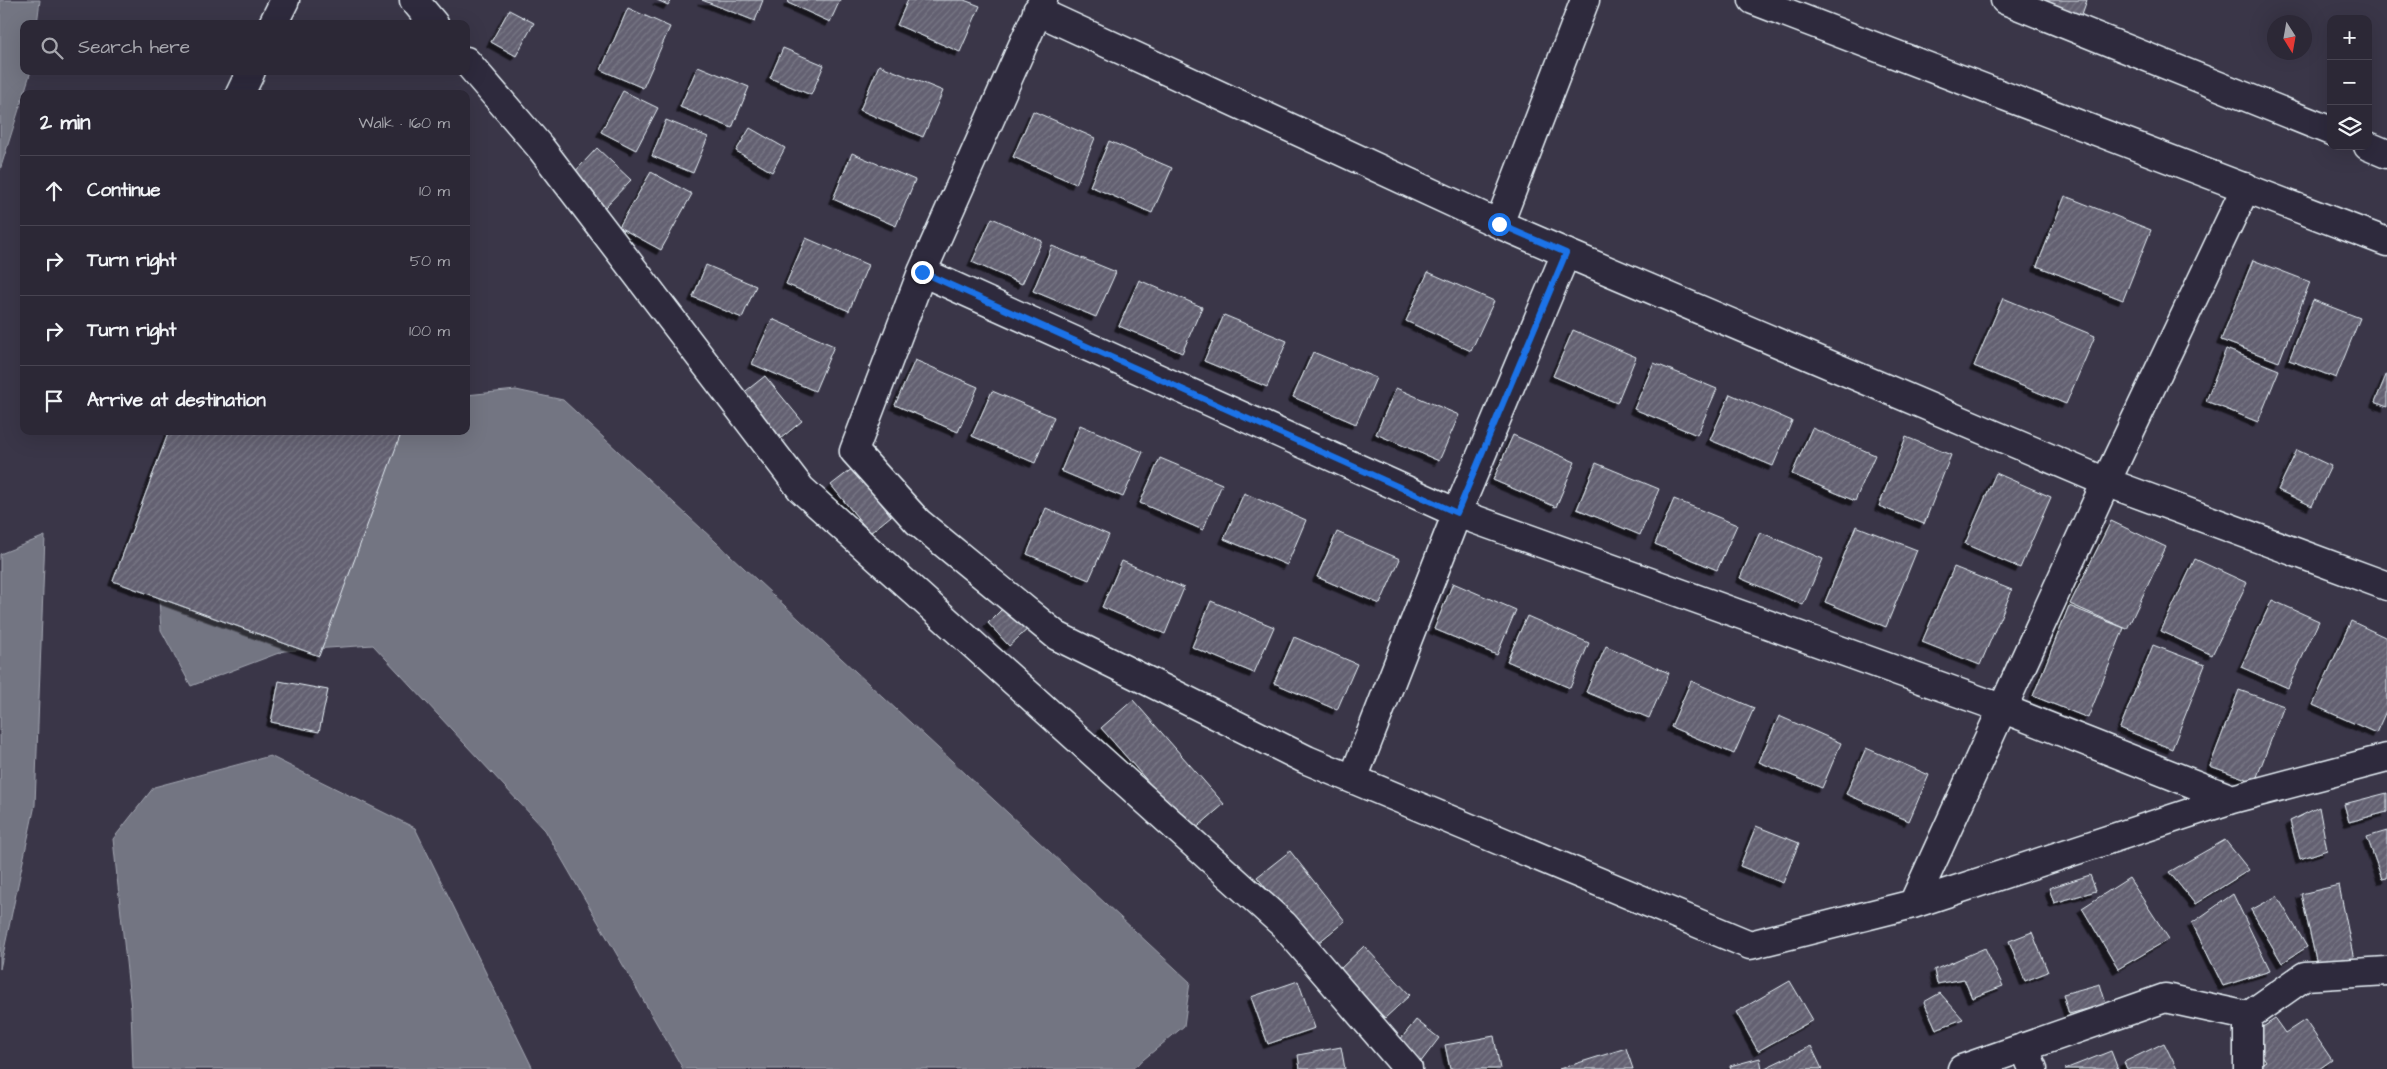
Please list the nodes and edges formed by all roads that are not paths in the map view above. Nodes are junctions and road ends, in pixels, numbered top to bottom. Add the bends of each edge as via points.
1 (285, 0) edge
2 (414, 0) edge
3 (1585, 0) edge
4 (1753, 0) edge
5 (2005, 0) edge
6 (1040, 5) edge
7 (275, 20) edge
8 (431, 20) edge
9 (470, 66) edge
10 (249, 75) edge
11 (242, 90) edge
12 (2327, 129) edge
13 (2372, 148) edge
14 (2387, 154) edge
15 (2246, 187) junction
16 (1499, 224) junction
17 (2384, 234) edge
18 (1566, 253) junction
19 (922, 272) junction
20 (2106, 482) junction
21 (1457, 513) junction
22 (2387, 586) edge
23 (2004, 709) junction
24 (2387, 758) edge
25 (1353, 779) junction
26 (2232, 799) junction
27 (1913, 904) junction
28 (2387, 971) edge
29 (2248, 1016) junction
30 (2029, 1058) edge
31 (1408, 1069) edge
32 (1962, 1069) edge
33 (2248, 1069) edge

1 - 7 street
2 - 8 street
3 - 16 street
4 - 15 street
5 - 12 street
6 - 16 street
6 - 19 street
9 - 31 street via 540,147 801,489 1284,925
10 - 11 street
13 - 14 street
15 - 17 street
15 - 20 street
16 - 18 street
18 - 20 street
18 - 21 street
19 - 21 street
19 - 25 street via 854,451 918,522 1057,636 1307,760
20 - 22 street
20 - 23 street
21 - 23 street
21 - 25 street
23 - 26 street
23 - 27 street
24 - 26 street
25 - 27 street via 1750,944
26 - 27 street
28 - 29 street via 2305,976
29 - 30 street via 2165,998
29 - 33 street
30 - 32 street

